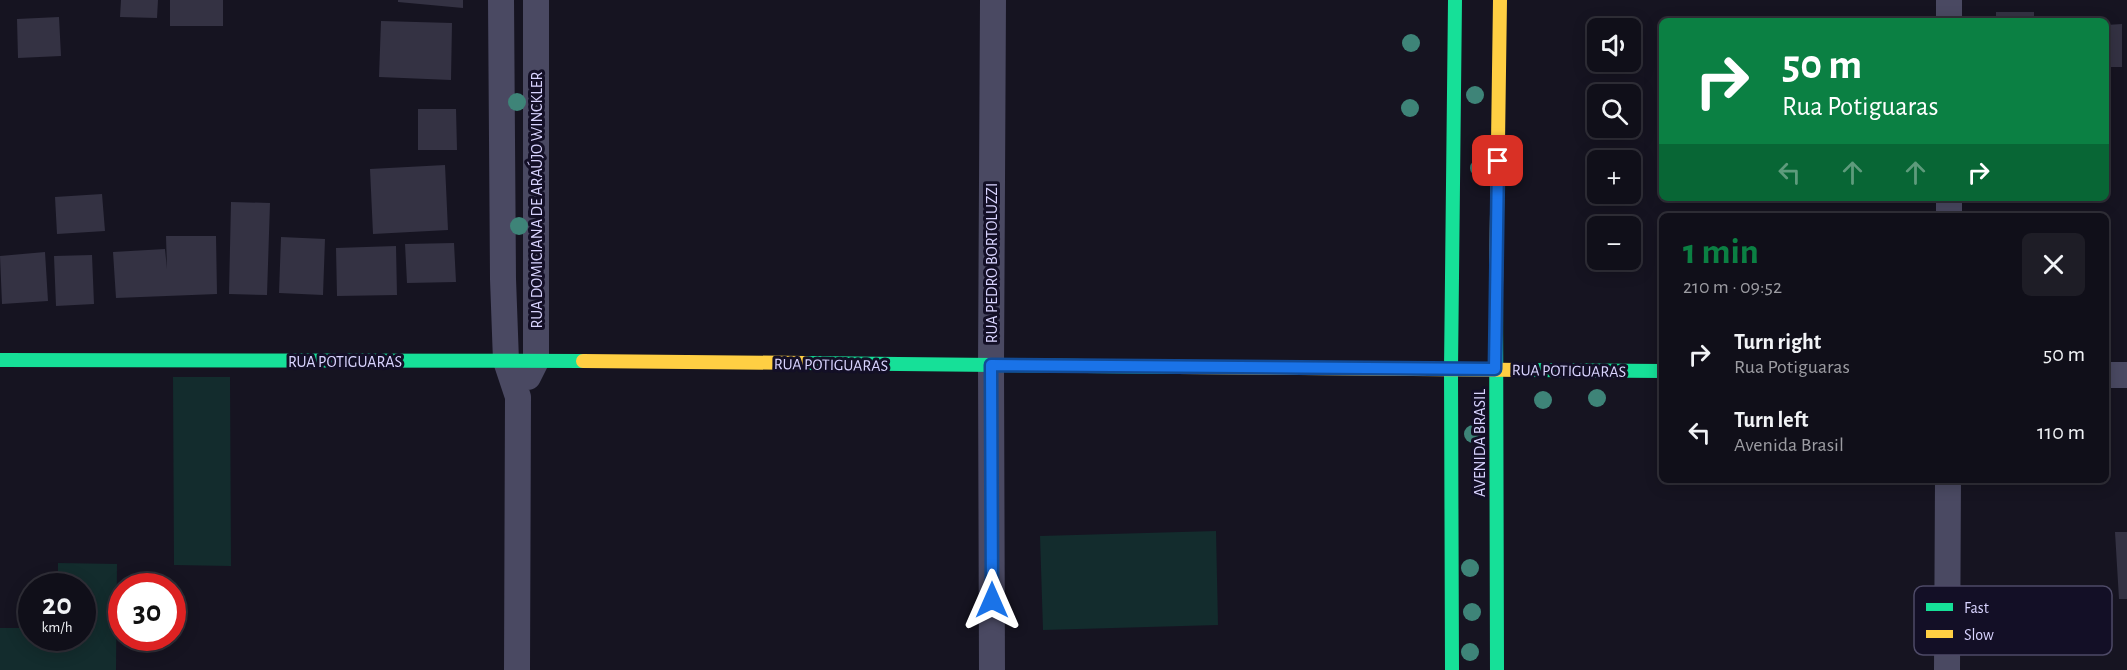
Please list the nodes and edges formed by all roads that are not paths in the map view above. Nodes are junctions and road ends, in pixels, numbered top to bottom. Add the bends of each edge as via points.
1 (501, 0) edge
2 (536, 0) edge
3 (993, 0) edge
4 (1455, 0) edge
5 (1500, 0) edge
6 (1949, 0) edge
7 (1949, 18) edge
8 (501, 58) junction
9 (536, 60) junction
10 (502, 177) junction
11 (535, 178) junction
12 (0, 360) edge
13 (506, 361) junction
14 (536, 361) junction
15 (991, 365) junction
16 (1451, 369) junction
17 (1495, 369) junction
18 (1659, 371) edge
19 (2109, 375) edge
20 (2127, 375) edge
21 (518, 397) junction
22 (1948, 483) edge
23 (1947, 586) edge
24 (1947, 655) edge
25 (518, 670) edge
26 (992, 670) edge
27 (1452, 670) edge
28 (1497, 670) edge
29 (1947, 670) edge

1 - 8 street, RUA DOMICIANA DE ARAÚJO WINCKLER
2 - 9 street, RUA DOMICIANA DE ARAÚJO WINCKLER
3 - 15 street, RUA PEDRO BORTOLUZZI
4 - 16 street, AVENIDA BRASIL
5 - 17 street, AVENIDA BRASIL
6 - 7 street
8 - 9 street
8 - 10 street, RUA DOMICIANA DE ARAÚJO WINCKLER
9 - 11 street, RUA DOMICIANA DE ARAÚJO WINCKLER
10 - 11 street
10 - 13 street, RUA DOMICIANA DE ARAÚJO WINCKLER
11 - 14 street, RUA DOMICIANA DE ARAÚJO WINCKLER
12 - 13 street, RUA POTIGUARAS
13 - 14 street, RUA POTIGUARAS
13 - 21 street, RUA DOMICIANA DE ARAÚJO WINCKLER
14 - 15 street, RUA POTIGUARAS
14 - 21 street, RUA DOMICIANA DE ARAÚJO WINCKLER
15 - 16 street, RUA POTIGUARAS
15 - 26 street, RUA PEDRO BORTOLUZZI
16 - 17 street, RUA POTIGUARAS
16 - 27 street, AVENIDA BRASIL
17 - 18 street, RUA POTIGUARAS
17 - 28 street, AVENIDA BRASIL
19 - 20 street
21 - 25 street, RUA DOMICIANA DE ARAÚJO WINCKLER
22 - 23 street
24 - 29 street

